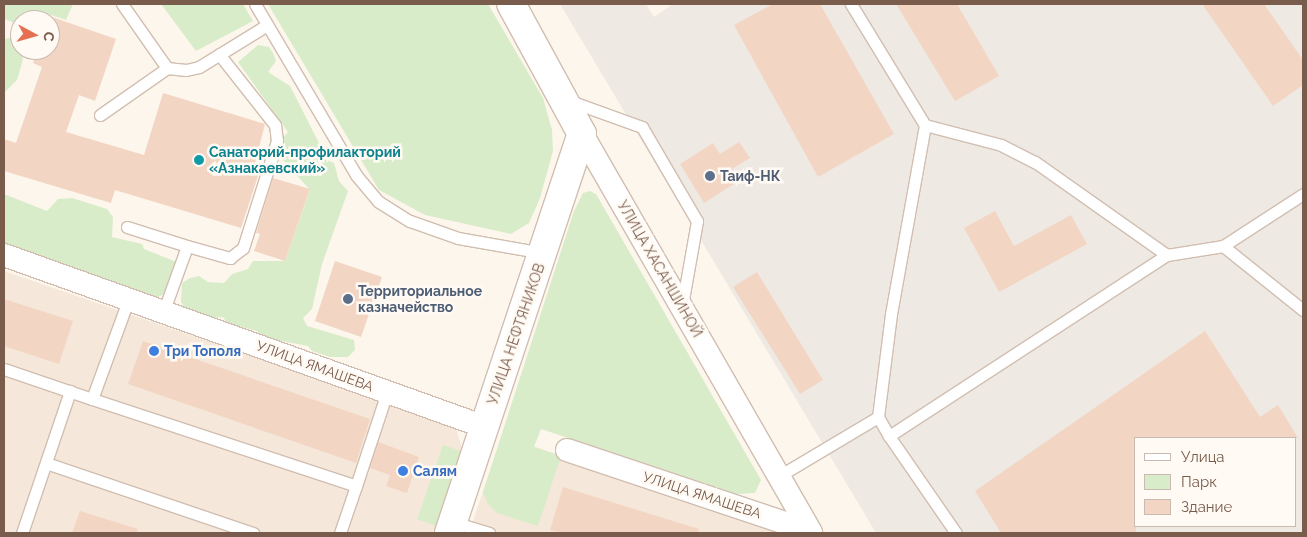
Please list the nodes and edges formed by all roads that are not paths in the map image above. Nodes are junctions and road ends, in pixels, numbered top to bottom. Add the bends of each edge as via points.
1 (122, 4) edge
2 (255, 4) edge
3 (511, 4) edge
4 (851, 4) edge
5 (267, 25) junction
6 (219, 54) junction
7 (167, 68) junction
8 (563, 98) junction
9 (100, 115) dead end
10 (925, 125) junction
11 (582, 134) junction
12 (1303, 194) edge
13 (128, 227) dead end
14 (187, 246) junction
15 (1223, 246) junction
16 (544, 253) junction
17 (4, 255) edge
18 (1167, 256) junction
19 (130, 298) junction
20 (682, 308) junction
21 (164, 310) junction
22 (1303, 310) edge
23 (4, 369) edge
24 (70, 391) junction
25 (387, 392) junction
26 (92, 399) junction
27 (878, 417) junction
28 (485, 427) junction
29 (890, 436) junction
30 (567, 450) dead end
31 (46, 463) junction
32 (779, 476) junction
33 (356, 486) junction
34 (451, 528) edge
35 (810, 532) edge
36 (22, 533) edge
37 (253, 533) edge
38 (340, 533) edge
39 (489, 533) edge
40 (956, 533) edge

1 - 7 lane
2 - 5 lane
3 - 8 street, УЛИЦА ХАСАНШИНОЙ
4 - 10 lane
5 - 6 lane
5 - 16 lane via 356,175 379,202 410,221 458,238
6 - 7 lane via 193,69
6 - 14 lane via 275,125 277,141 240,253 223,258
7 - 9 lane
8 - 11 street, УЛИЦА ХАСАНШИНОЙ
8 - 20 lane via 642,127 697,221
10 - 18 lane via 1001,145 1036,162
10 - 27 lane via 891,314
11 - 16 street, УЛИЦА НЕФТЯНИКОВ
11 - 20 street, УЛИЦА ХАСАНШИНОЙ
12 - 15 lane
13 - 14 lane
14 - 21 lane
15 - 18 lane
15 - 22 lane
16 - 28 street, УЛИЦА НЕФТЯНИКОВ
17 - 19 street, УЛИЦА ЯМАШЕВА
18 - 29 lane
19 - 21 street, УЛИЦА ЯМАШЕВА
19 - 26 lane
20 - 32 street, УЛИЦА ХАСАНШИНОЙ
21 - 25 street, УЛИЦА ЯМАШЕВА
23 - 24 lane
24 - 26 lane
24 - 31 lane
25 - 28 street, УЛИЦА ЯМАШЕВА
25 - 33 lane
26 - 33 lane
27 - 29 lane
27 - 32 lane
28 - 34 street, УЛИЦА НЕФТЯНИКОВ
29 - 40 lane
30 - 35 street, УЛИЦА ЯМАШЕВА
31 - 36 lane
31 - 37 lane
32 - 35 street, УЛИЦА ХАСАНШИНОЙ
33 - 38 lane
34 - 39 lane

